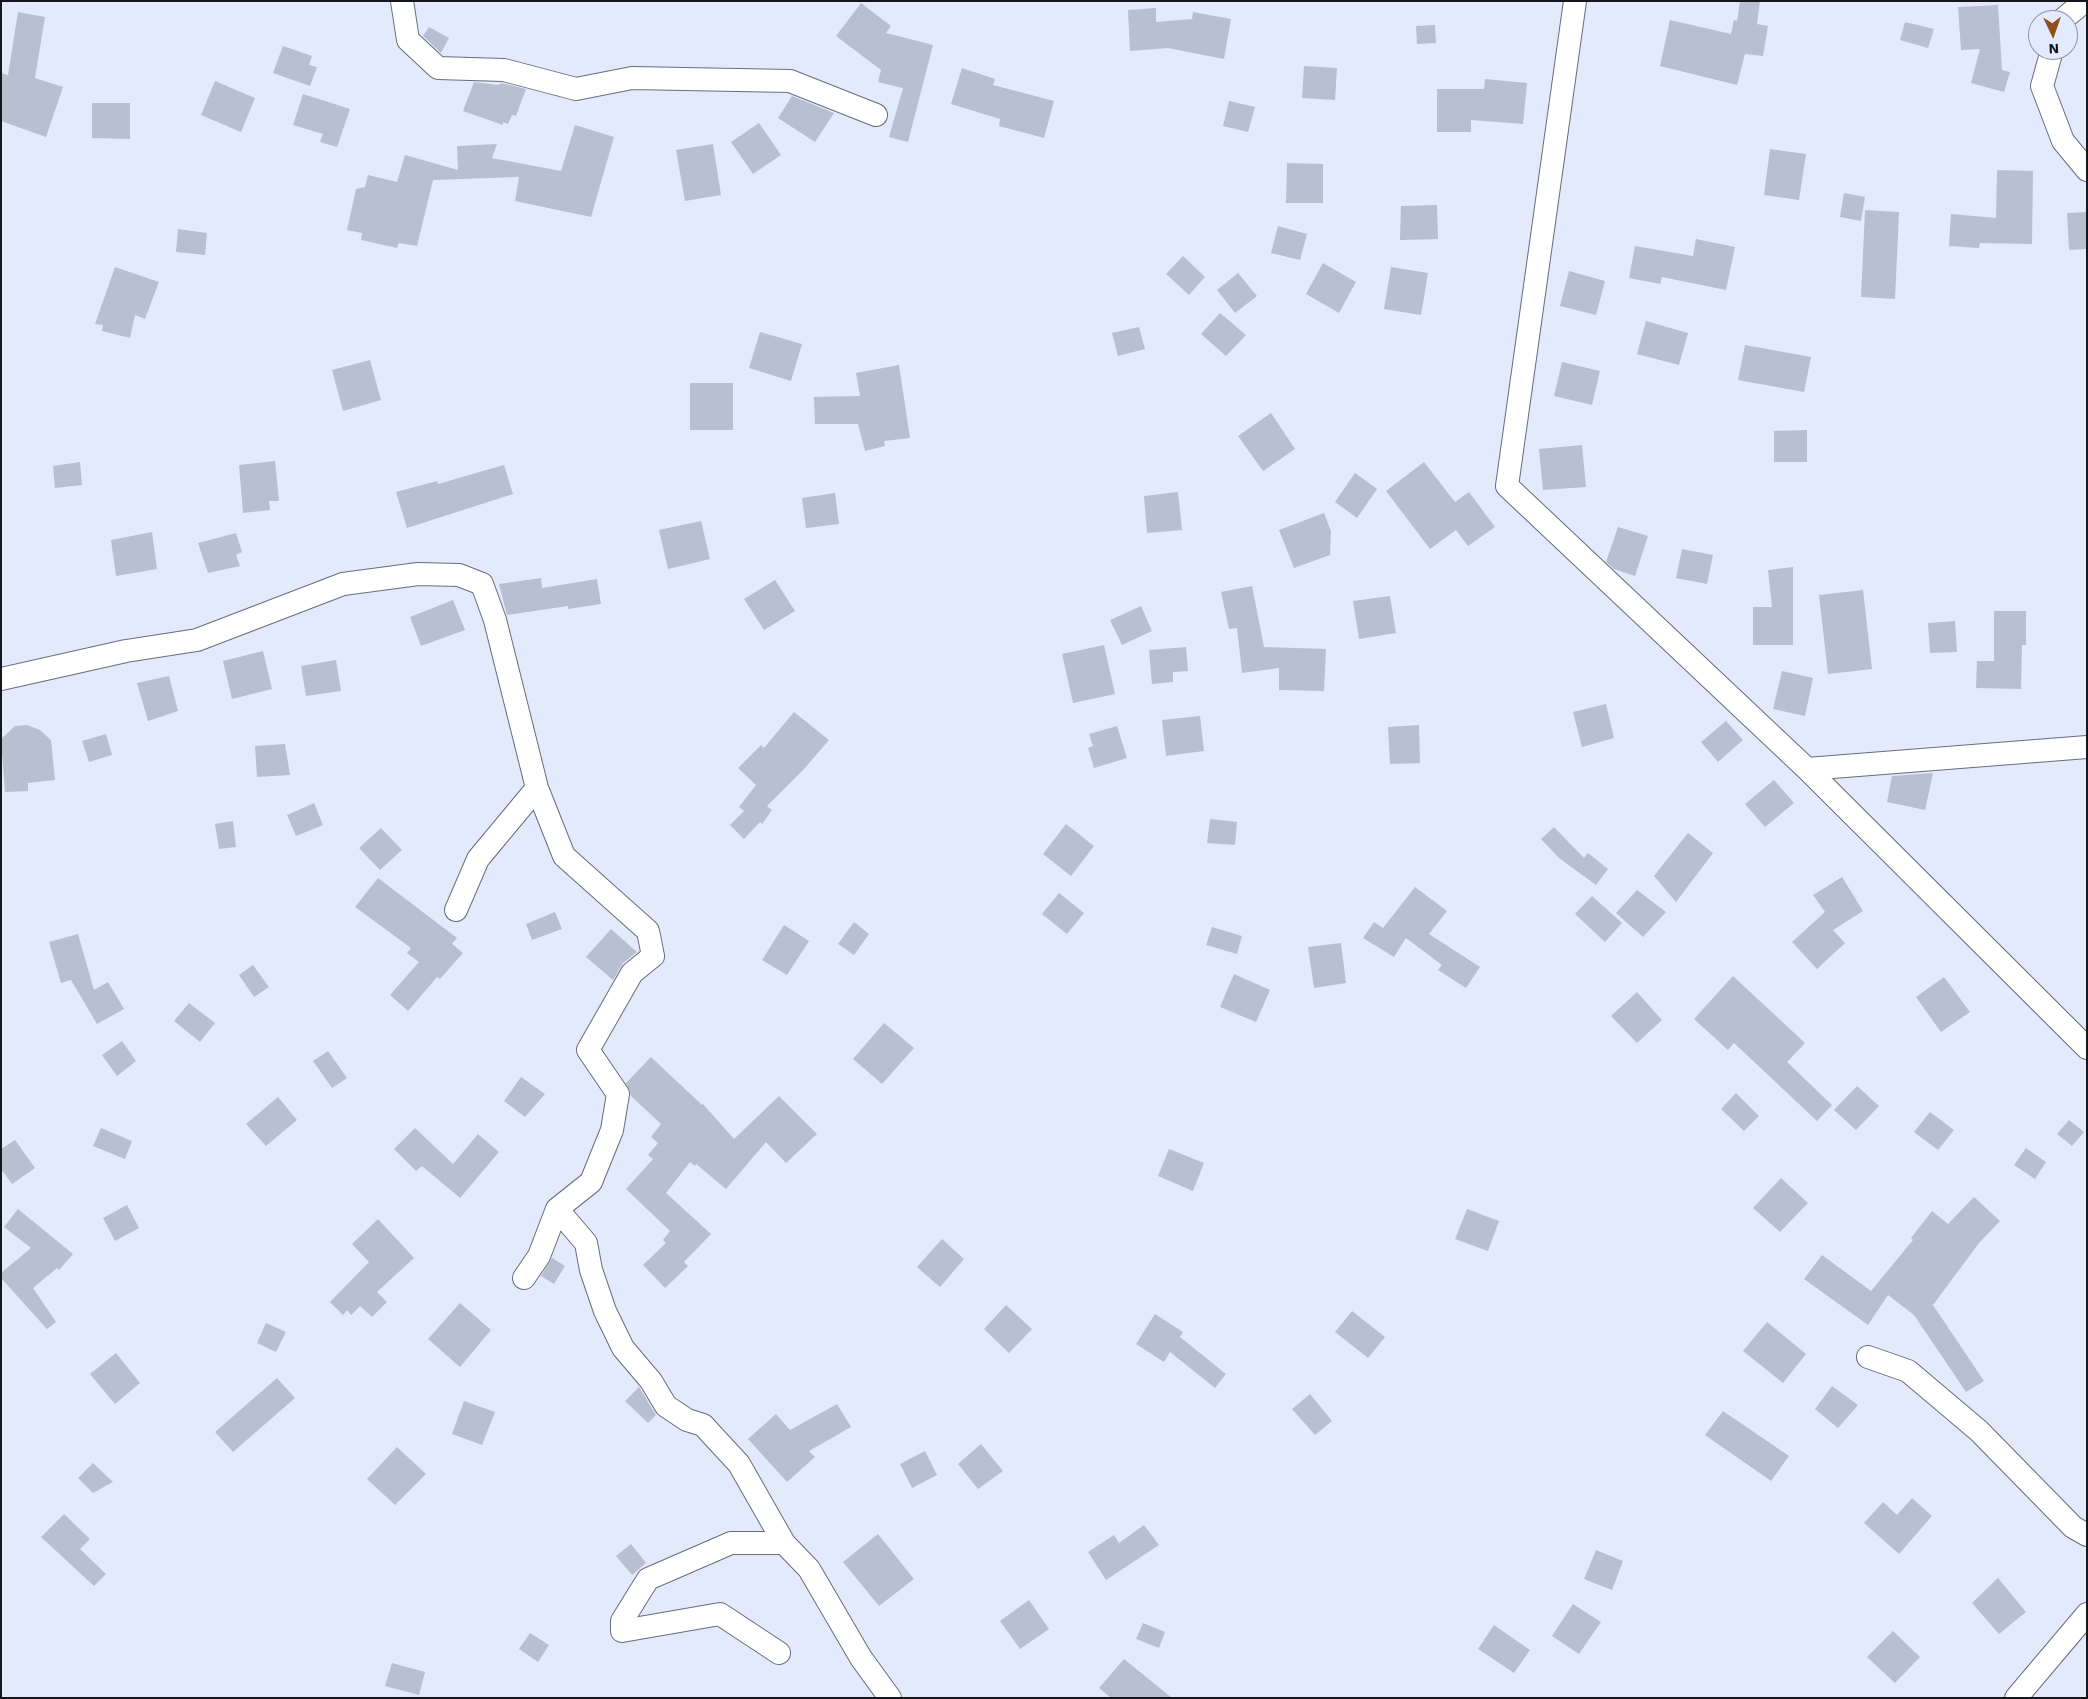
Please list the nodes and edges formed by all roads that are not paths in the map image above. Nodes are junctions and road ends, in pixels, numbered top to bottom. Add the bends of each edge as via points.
1 (402, 1) edge
2 (1575, 1) edge
3 (2086, 1) edge
4 (2075, 10) edge
5 (2049, 60) edge
6 (876, 115) dead end
7 (2087, 170) edge
8 (1, 679) edge
9 (2087, 748) edge
10 (1807, 769) junction
11 (536, 788) junction
12 (456, 910) dead end
13 (2087, 1048) edge
14 (557, 1209) junction
15 (524, 1278) dead end
16 (1868, 1356) dead end
17 (2087, 1535) edge
18 (784, 1543) junction
19 (2087, 1614) edge
20 (779, 1653) dead end
21 (890, 1698) edge
22 (2016, 1698) edge

1 - 6 street via 408,40 438,68 504,70 576,88 632,78 790,81
2 - 10 street via 1507,486
3 - 4 street
5 - 7 street via 2042,86 2063,140
8 - 11 street via 126,651 197,640 343,584 418,574 459,574 482,584 489,602
9 - 10 street
10 - 13 street
11 - 12 street via 478,859
11 - 14 street via 564,856 648,931 653,956 632,973 588,1050 618,1094 612,1130 590,1182
14 - 15 street via 539,1256
14 - 18 street via 586,1243 605,1311 623,1348 651,1381 666,1406 687,1420 703,1425 739,1464
16 - 17 street via 1908,1371 1979,1430 2073,1527
18 - 20 street via 731,1543 648,1579 622,1621 622,1631 720,1614
18 - 21 street via 809,1569 861,1658
19 - 22 street

